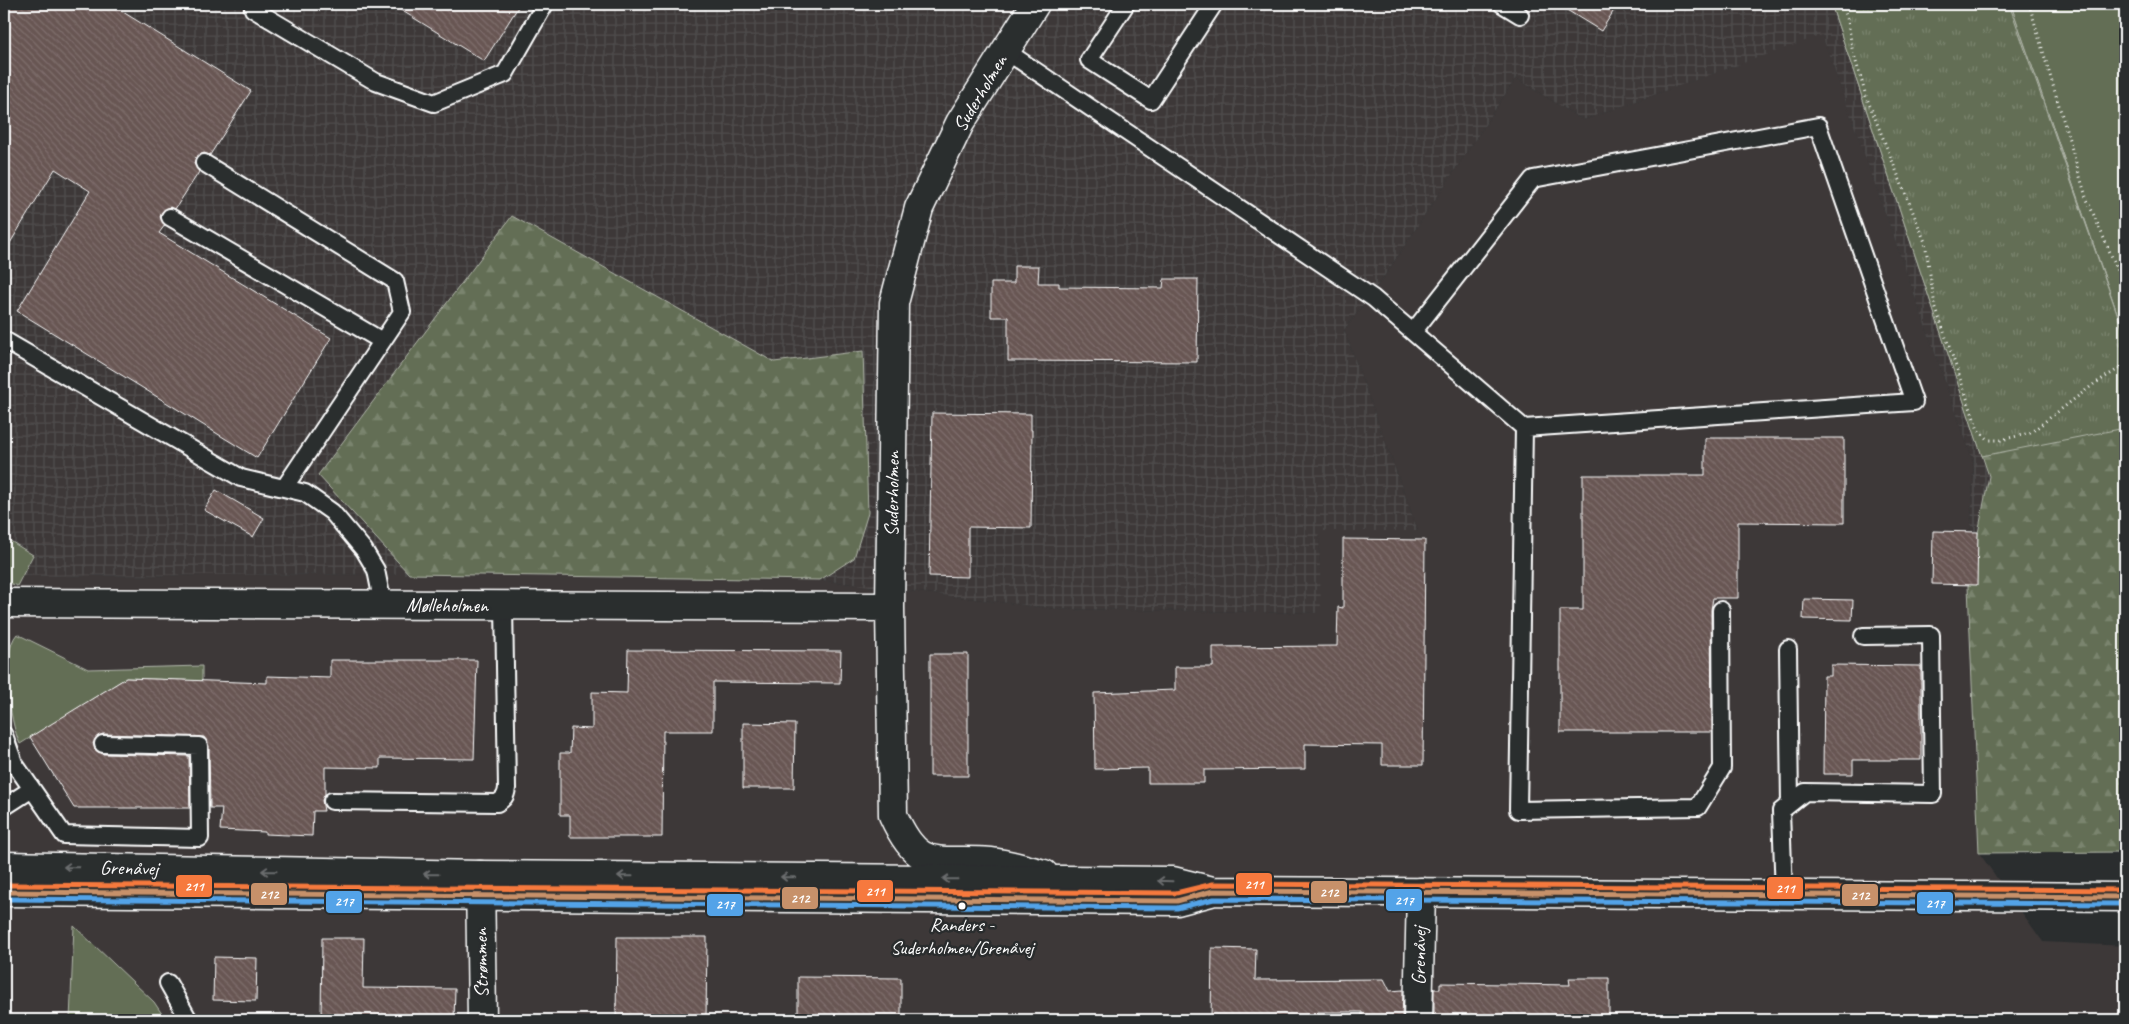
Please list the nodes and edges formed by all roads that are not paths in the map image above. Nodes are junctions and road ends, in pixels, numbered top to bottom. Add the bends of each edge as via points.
1 (545, 4) edge
2 (1035, 4) edge
3 (1126, 4) edge
4 (1214, 4) edge
5 (1502, 4) edge
6 (253, 9) dead end
7 (1520, 15) dead end
8 (1006, 51) junction
9 (204, 163) dead end
10 (170, 217) dead end
11 (1413, 332) junction
12 (4, 340) edge
13 (382, 341) junction
14 (1524, 428) junction
15 (284, 488) junction
16 (4, 602) edge
17 (504, 605) junction
18 (381, 606) junction
19 (890, 607) junction
20 (1721, 610) dead end
21 (1863, 636) dead end
22 (1788, 649) dead end
23 (4, 735) edge
24 (103, 744) dead end
25 (32, 789) junction
26 (332, 801) dead end
27 (1790, 804) junction
28 (4, 807) edge
29 (4, 866) edge
30 (1072, 880) junction
31 (480, 886) junction
32 (1213, 891) junction
33 (4, 892) edge
34 (1421, 892) junction
35 (1784, 895) junction
36 (2125, 897) edge
37 (168, 983) dead end
38 (189, 1020) edge
39 (482, 1020) edge
40 (1418, 1020) edge

1 - 6 lane via 505,74 434,103 376,82
2 - 8 street, Suderholmen
3 - 4 lane via 1089,60 1151,100
5 - 7 lane
8 - 11 lane via 1373,298
8 - 19 street, Suderholmen via 960,124 919,208 894,303
9 - 13 lane via 395,281 402,312
10 - 13 lane
11 - 14 lane
11 - 14 lane via 1533,179 1818,126 1914,402
12 - 15 lane via 241,478
13 - 15 lane
14 - 20 lane via 1518,810 1698,807 1722,768
15 - 18 lane via 305,493 332,512 364,550 376,570
16 - 18 street, Mølleholmen
17 - 18 street, Mølleholmen
17 - 19 street, Mølleholmen
17 - 26 lane via 507,788 503,800 497,803
19 - 30 street, Suderholmen via 894,815 901,833 921,855 934,861 992,862
21 - 27 lane via 1931,635 1933,794 1805,792
22 - 27 lane
23 - 25 lane via 14,763
24 - 25 lane via 199,746 200,838 64,835
25 - 28 lane
27 - 35 lane via 1781,811
31 -> 29 street, Grenåvej
30 -> 31 street, Grenåvej
32 -> 30 street, Grenåvej via 1172,881
31 - 32 street, Grenåvej via 1178,902
31 - 33 street, Grenåvej
31 - 39 street, Strømmen
32 - 34 street, Grenåvej
34 - 35 street, Grenåvej
34 - 40 street, Grenåvej
35 - 36 street, Grenåvej
37 - 38 lane

